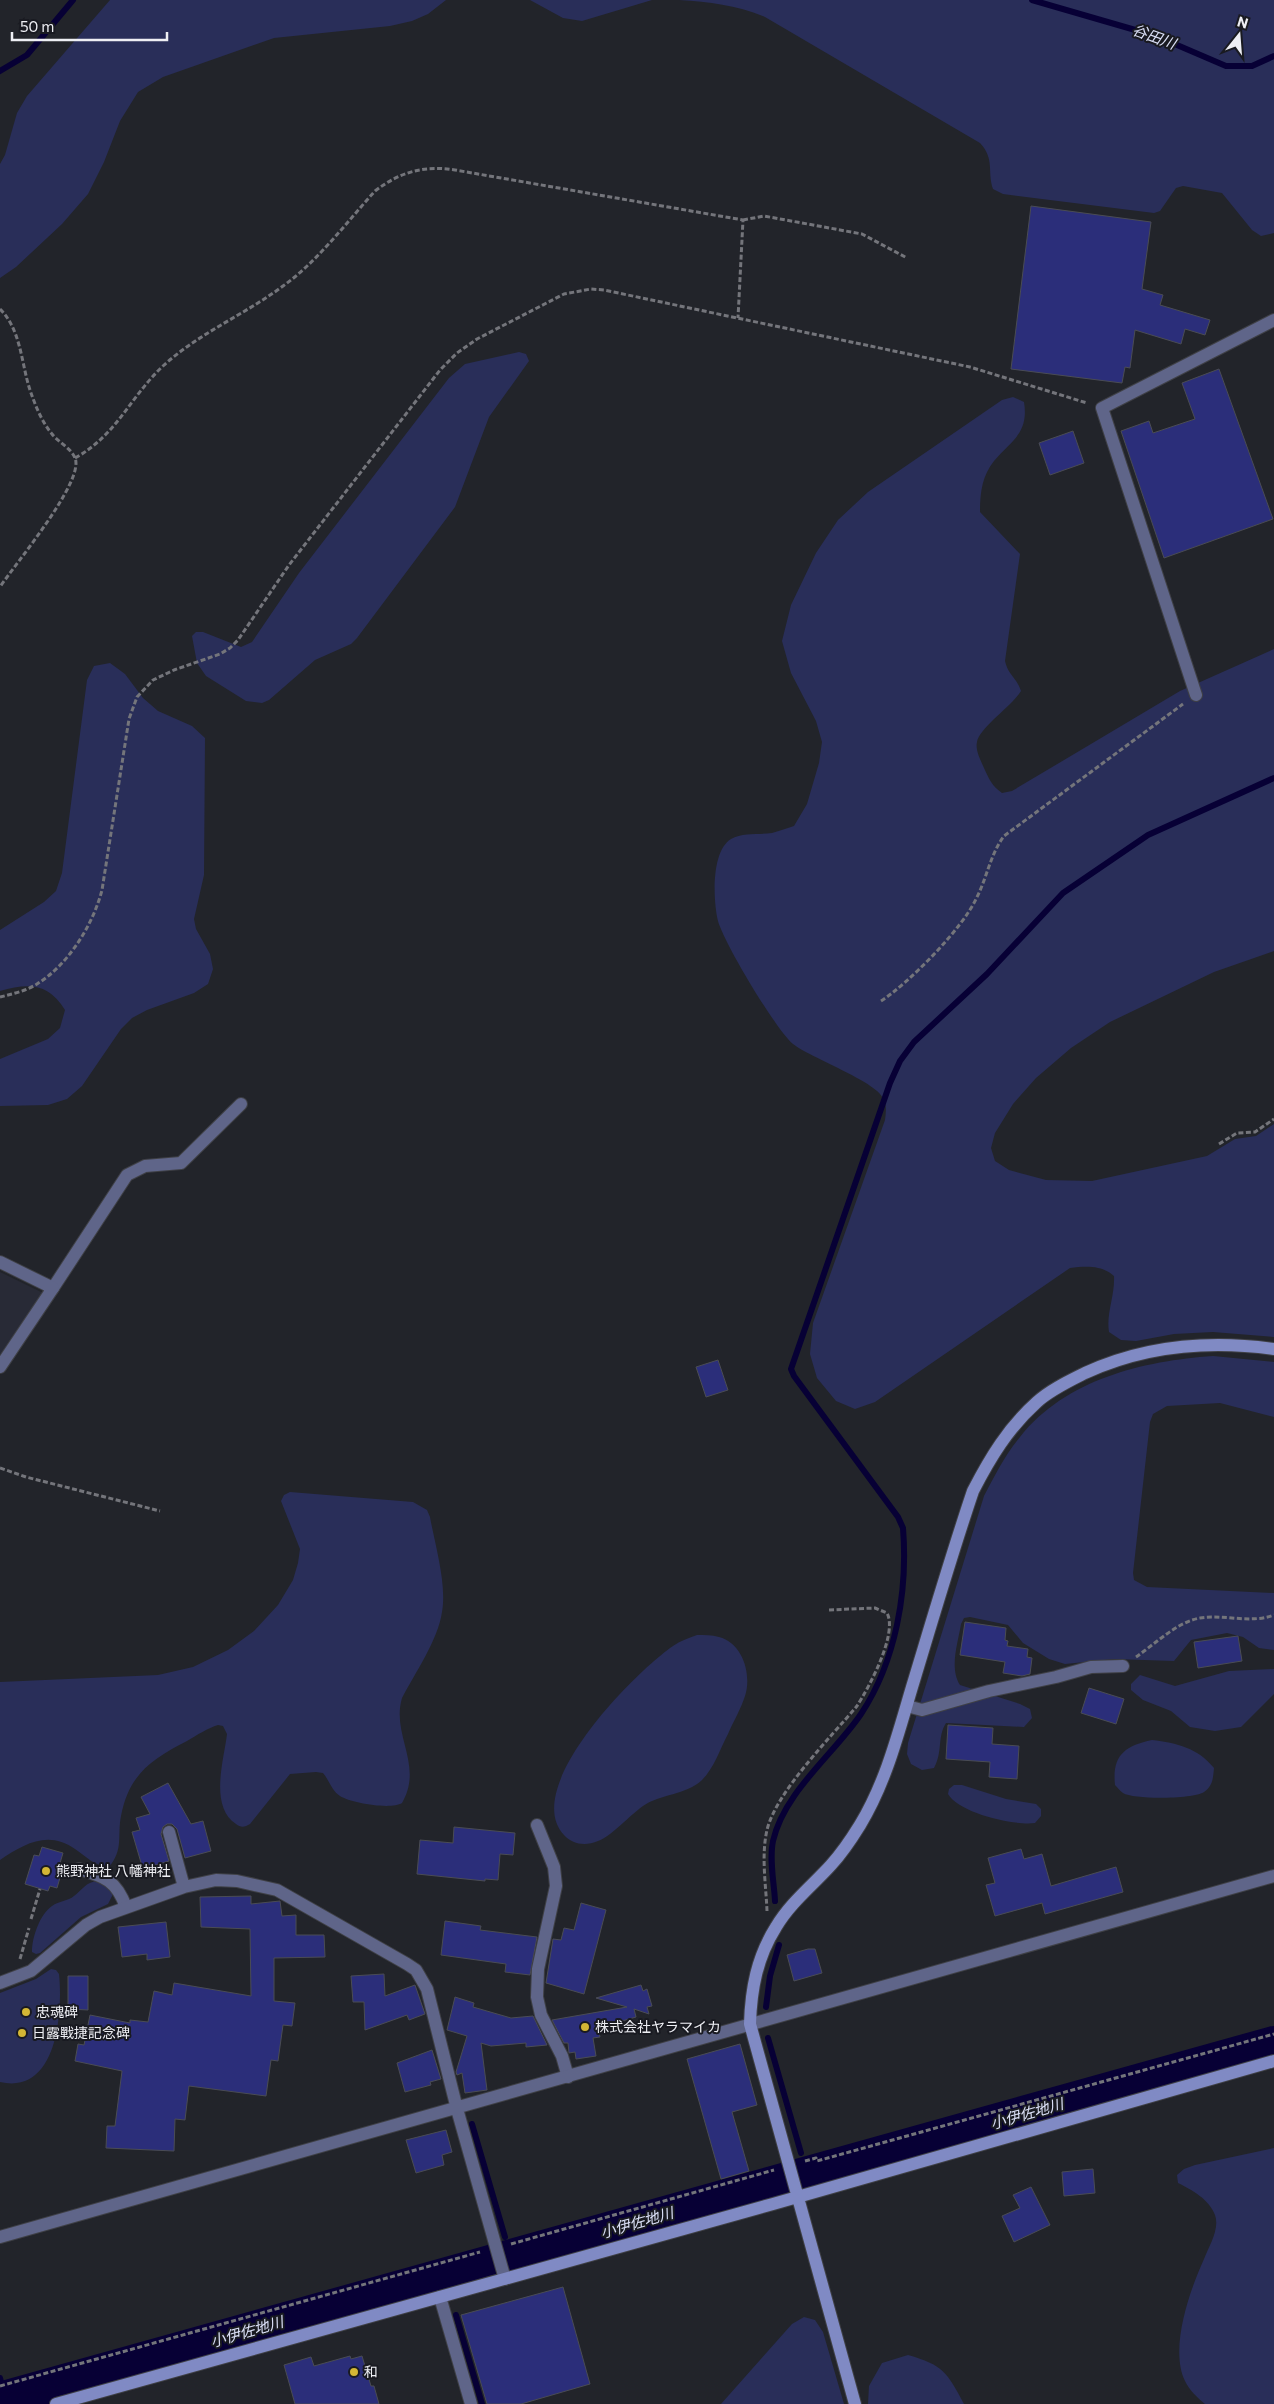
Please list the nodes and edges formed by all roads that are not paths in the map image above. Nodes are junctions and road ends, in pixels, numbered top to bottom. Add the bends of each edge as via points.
1 (1274, 320) edge
2 (1196, 695) road end
3 (241, 1104) dead end
4 (0, 1262) edge
5 (53, 1288) junction
6 (1274, 1349) edge
7 (0, 1367) edge
8 (1123, 1666) road end
9 (907, 1706) junction
10 (537, 1825) dead end
11 (169, 1832) dead end
12 (79, 1870) dead end
13 (1274, 1876) edge
14 (184, 1887) junction
15 (126, 1907) junction
16 (0, 1983) edge
17 (750, 2024) junction
18 (1274, 2061) edge
19 (568, 2077) junction
20 (457, 2109) junction
21 (796, 2191) junction
22 (0, 2237) edge
23 (504, 2274) junction
24 (440, 2297) junction
25 (56, 2404) edge
26 (471, 2404) edge
27 (855, 2404) edge

1 - 2 street via 1102,408
3 - 5 street via 181,1163 146,1166 127,1176
4 - 5 street
5 - 7 street
6 - 9 street via 1213,1344 1176,1346 1139,1354 1103,1365 1038,1402 1012,1428 990,1458 973,1491
8 - 9 street via 1091,1667 922,1710
9 - 17 street via 882,1781 861,1824 833,1863 779,1922 764,1948 750,1998
10 - 19 street via 554,1867 556,1886 538,1969 537,1997 541,2015 562,2056
11 - 14 street
12 - 15 street via 108,1879 121,1893
13 - 17 street
14 - 15 street
14 - 20 street via 216,1880 237,1880 277,1890 416,1970 427,1989
15 - 16 street via 86,1924 31,1971
17 - 19 street
17 - 21 street
18 - 21 street
19 - 20 street
20 - 22 street
20 - 23 street
21 - 23 street
21 - 27 street
23 - 24 street
24 - 25 street
24 - 26 street

